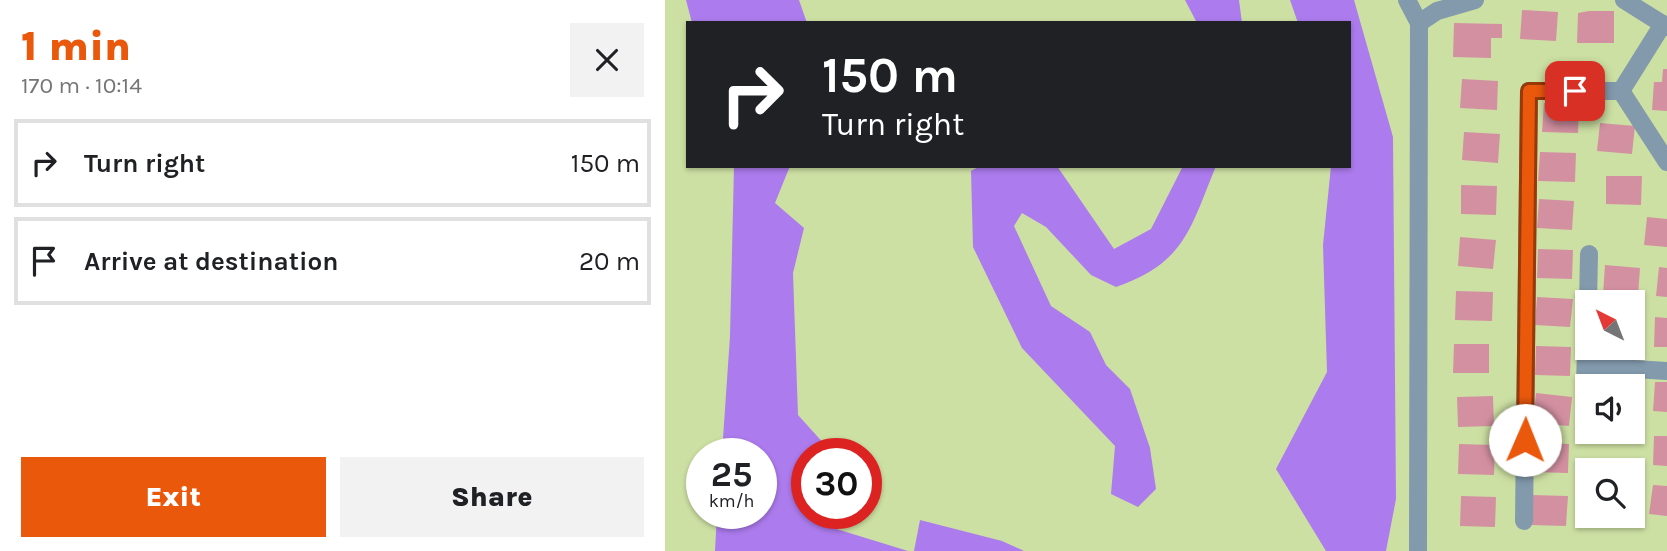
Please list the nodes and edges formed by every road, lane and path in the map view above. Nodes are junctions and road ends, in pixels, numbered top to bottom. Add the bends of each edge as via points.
1 (1407, 0) edge
2 (1475, 0) edge
3 (1623, 0) edge
4 (1419, 23) junction
5 (1665, 25) edge
6 (1621, 91) junction
7 (1667, 162) edge
8 (1589, 254) dead end
9 (1588, 290) edge
10 (1586, 360) edge
11 (1586, 366) junction
12 (1667, 371) edge
13 (1586, 374) edge
14 (1524, 521) dead end
15 (1418, 551) edge

1 - 4 street
2 - 4 street via 1437,11
3 - 5 street
4 - 15 street
5 - 6 street
6 - 7 street
6 - 14 street via 1529,91
8 - 9 street
10 - 11 street
11 - 12 street
11 - 13 street

